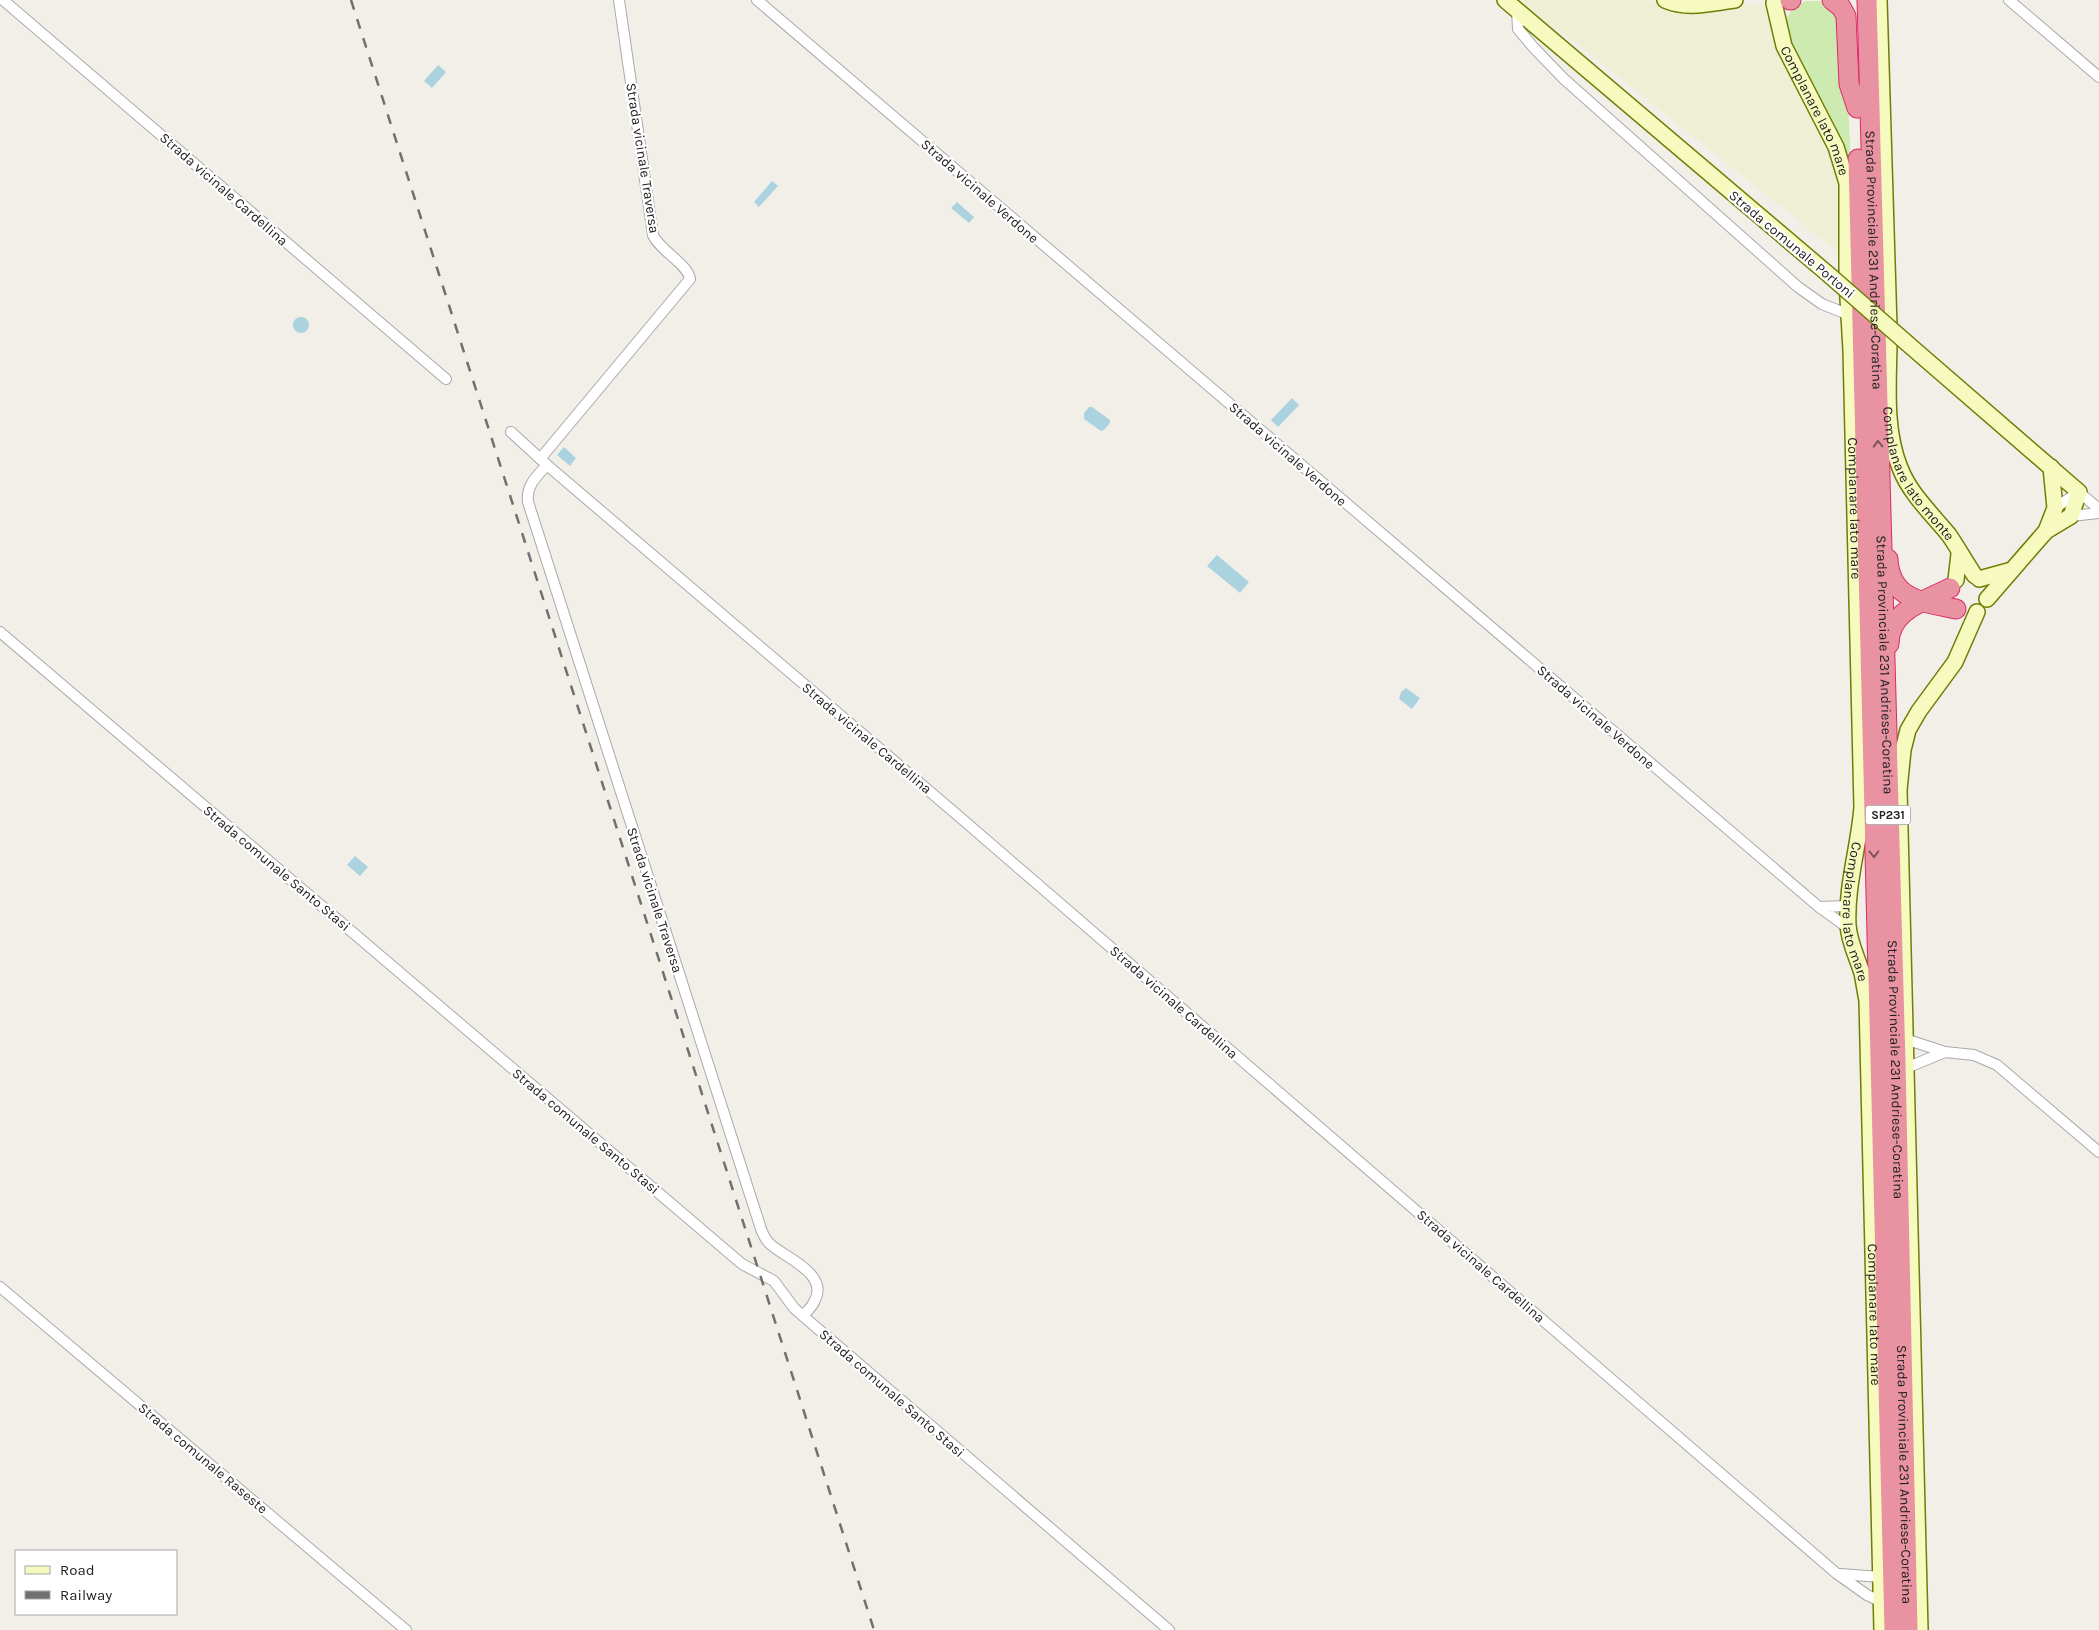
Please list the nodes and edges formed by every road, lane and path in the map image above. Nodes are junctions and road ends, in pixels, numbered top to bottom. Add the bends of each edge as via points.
1 (3, 0) edge
2 (619, 0) edge
3 (757, 0) edge
4 (1505, 0) edge
5 (1665, 0) edge
6 (1735, 0) edge
7 (1832, 0) edge
8 (1854, 0) edge
9 (1867, 0) edge
10 (1879, 0) edge
11 (2009, 0) edge
12 (1780, 1) edge
13 (1517, 11) junction
14 (2099, 77) edge
15 (1857, 108) junction
16 (1847, 314) junction
17 (446, 379) dead end
18 (511, 432) dead end
19 (544, 462) junction
20 (2051, 467) junction
21 (1879, 474) junction
22 (2079, 492) junction
23 (2054, 508) junction
24 (2099, 509) edge
25 (2099, 513) edge
26 (2071, 516) junction
27 (2046, 530) junction
28 (1959, 554) junction
29 (2012, 570) junction
30 (1977, 578) junction
31 (1953, 584) junction
32 (1987, 599) junction
33 (1923, 602) junction
34 (1957, 610) junction
35 (1977, 612) junction
36 (0, 632) edge
37 (1963, 641) junction
38 (1886, 738) junction
39 (1848, 906) junction
40 (1819, 907) junction
41 (1848, 928) junction
42 (1905, 1039) junction
43 (1945, 1052) junction
44 (1906, 1068) junction
45 (2099, 1152) edge
46 (0, 1286) edge
47 (803, 1316) junction
48 (1836, 1573) junction
49 (1881, 1577) junction
50 (1882, 1602) junction
51 (406, 1630) edge
52 (1169, 1630) edge
53 (1882, 1630) edge
54 (1894, 1630) edge
55 (1908, 1630) edge
56 (1920, 1630) edge

1 - 17 street, Strada vicinale Cardellina
2 - 19 street, Strada vicinale Traversa via 653,236 690,279
3 - 40 street, Strada vicinale Verdone
4 - 13 street, Strada comunale Portoni
5 - 6 street via 1691,6
7 - 15 highway via 1846,16 1849,84
8 - 15 highway, Strada Provinciale 231 Andriese-Coratina / SP231
21 -> 9 highway, Strada Provinciale 231 Andriese-Coratina / SP231
10 - 28 street, Complanare lato monte via 1892,437 1905,480 1952,539
11 - 14 street
12 - 16 street, Complanare lato mare via 1779,28 1784,46 1836,147 1845,175 1848,190
13 - 16 street via 1518,28 1571,85 1798,288 1822,304
13 - 20 street, Strada comunale Portoni, bridge
15 -> 54 highway, Strada Provinciale 231 Andriese-Coratina / SP231
16 - 39 street, Complanare lato mare via 1862,807
18 - 19 street, Strada vicinale Cardellina
19 - 47 street, Strada vicinale Traversa via 529,486 528,502 761,1229 770,1244 804,1268 816,1284 816,1300
19 - 48 street, Strada vicinale Cardellina
20 - 22 street, Strada comunale Portoni
20 - 23 street
21 - 33 highway via 1890,576 1903,594
21 - 38 highway, Strada Provinciale 231 Andriese-Coratina / SP231
22 - 23 street
22 - 24 street, Strada comunale Portoni
22 - 26 street
23 - 27 street
25 - 26 street
26 - 27 street
27 - 29 street
28 - 30 street, Complanare lato monte
28 - 31 street, Complanare lato monte
29 - 30 street
29 - 32 street
30 - 31 street via 1965,576
30 - 32 street via 1985,586
31 - 33 highway
31 - 34 street via 1950,599
32 - 35 street
33 - 34 highway
33 - 38 highway via 1902,612 1891,628
34 - 35 street via 1967,614
34 - 37 street
35 - 37 street
36 - 47 street, Strada comunale Santo Stasi via 742,1264 774,1281
37 - 42 street via 1955,662 1913,721 1904,740 1898,790
38 - 55 highway, Strada Provinciale 231 Andriese-Coratina / SP231
39 - 40 street
39 - 41 street, Complanare lato mare
40 - 41 street, Strada vicinale Verdone
41 - 49 street, Complanare lato mare via 1867,1000
42 - 43 street
42 - 44 street
43 - 44 street
43 - 45 street via 1974,1055 1997,1065
44 - 56 street
46 - 51 street, Strada comunale Raseste
47 - 52 street, Strada comunale Santo Stasi
48 - 49 street
48 - 50 street, Strada vicinale Cardellina
49 - 50 street, Complanare lato mare
50 - 53 street, Complanare lato mare

